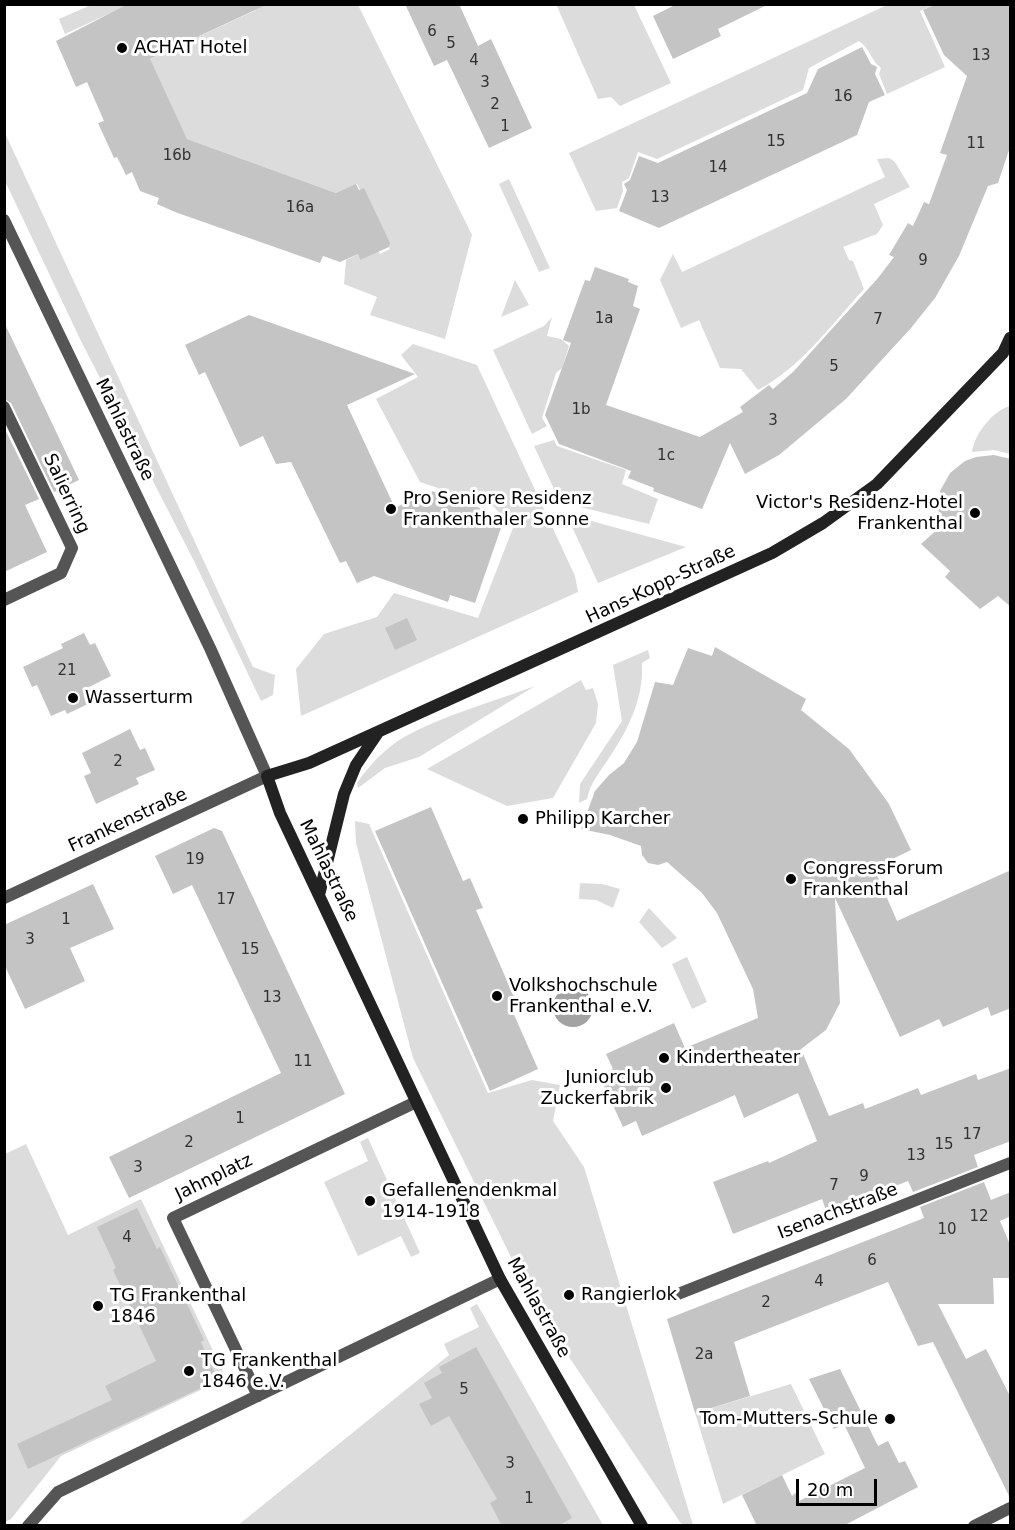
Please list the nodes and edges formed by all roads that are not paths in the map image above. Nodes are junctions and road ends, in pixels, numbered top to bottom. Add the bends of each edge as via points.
1 (4, 220) edge
2 (1011, 338) edge
3 (1007, 355) edge
4 (4, 407) edge
5 (4, 600) edge
6 (378, 733) junction
7 (267, 776) junction
8 (320, 895) junction
9 (4, 898) edge
10 (417, 1102) junction
11 (1011, 1163) edge
12 (500, 1279) junction
13 (678, 1294) dead end
14 (258, 1396) junction
15 (1011, 1508) edge
16 (28, 1526) edge
17 (642, 1526) edge
18 (974, 1526) edge

1 - 7 street, Mahlastraße via 201,627
2 - 3 main road, Hans-Kopp-Straße
3 - 6 main road, Hans-Kopp-Straße via 877,484 823,523 751,563
4 - 5 street, Salierring via 72,548 62,573
6 - 7 main road, Hans-Kopp-Straße via 309,763
6 - 8 main road via 356,765 344,794
7 - 8 main road, Mahlastraße via 280,813
7 - 9 street, Frankenstraße
8 - 10 main road, Mahlastraße
10 - 12 main road, Mahlastraße
10 - 14 street, Jahnplatz via 173,1218
11 - 13 street, Isenachstraße
12 - 14 street
12 - 17 main road, Mahlastraße
14 - 16 street via 58,1492
15 - 18 street

